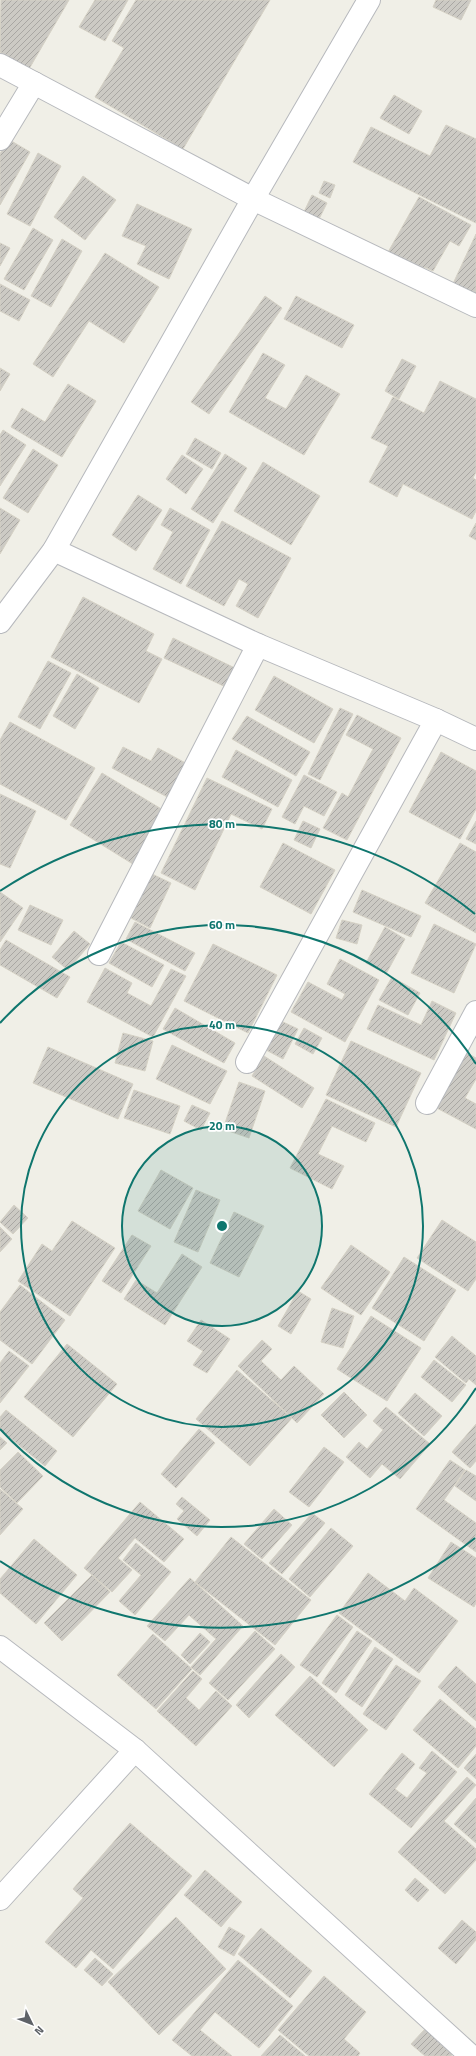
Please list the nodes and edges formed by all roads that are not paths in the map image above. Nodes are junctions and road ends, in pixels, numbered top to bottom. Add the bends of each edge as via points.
1 (369, 0) edge
2 (0, 65) edge
3 (34, 83) junction
4 (0, 139) edge
5 (253, 199) junction
6 (476, 306) edge
7 (54, 550) junction
8 (0, 622) edge
9 (258, 645) junction
10 (436, 720) junction
11 (476, 739) edge
12 (99, 954) dead end
13 (476, 1012) edge
14 (247, 1062) dead end
15 (427, 1103) dead end
16 (0, 1647) edge
17 (135, 1750) junction
18 (0, 1899) edge
19 (471, 2056) edge

1 - 5 street
2 - 3 street
3 - 4 street
3 - 5 street
5 - 6 street
5 - 7 street
7 - 8 street
7 - 9 street
9 - 10 street
9 - 12 street
10 - 11 street
10 - 14 street
13 - 15 street
16 - 17 street
17 - 18 street
17 - 19 street

